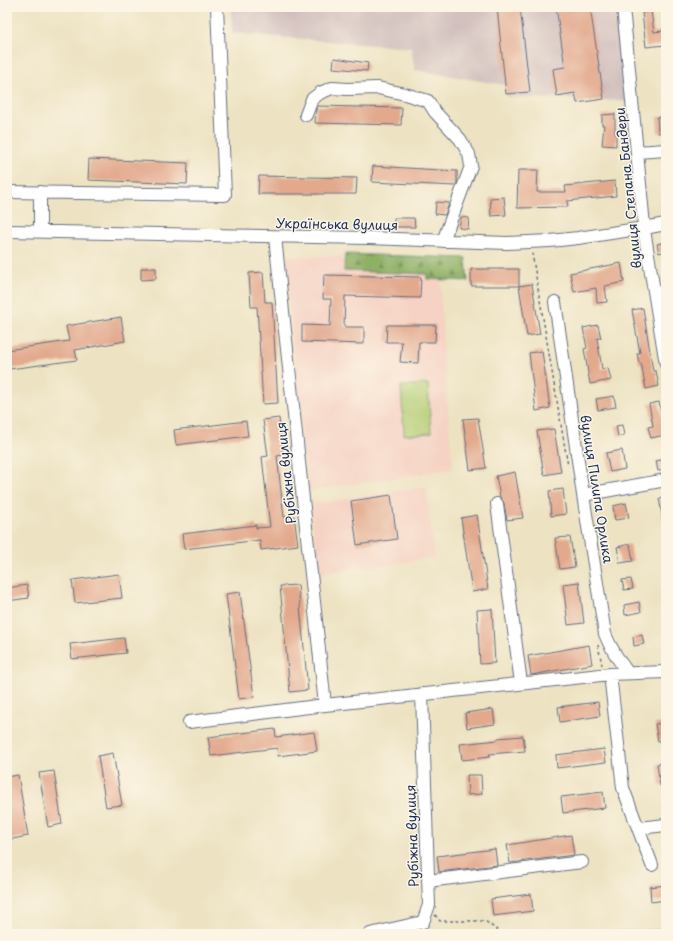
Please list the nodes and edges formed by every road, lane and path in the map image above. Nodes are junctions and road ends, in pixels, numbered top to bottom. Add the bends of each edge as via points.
1 (218, 7) edge
2 (623, 7) edge
3 (306, 115) dead end
4 (666, 150) edge
5 (637, 152) junction
6 (7, 192) edge
7 (40, 192) junction
8 (666, 224) edge
9 (644, 228) junction
10 (7, 231) edge
11 (40, 231) junction
12 (275, 237) junction
13 (443, 241) junction
14 (532, 253) dead end
15 (555, 302) dead end
16 (662, 318) edge
17 (666, 364) edge
18 (569, 472) dead end
19 (666, 480) edge
20 (583, 495) junction
21 (497, 504) dead end
22 (598, 644) dead end
23 (666, 672) edge
24 (628, 673) junction
25 (607, 674) junction
26 (521, 684) junction
27 (422, 694) junction
28 (325, 705) junction
29 (189, 722) dead end
30 (666, 825) edge
31 (638, 828) junction
32 (582, 862) dead end
33 (652, 865) dead end
34 (428, 881) junction
35 (429, 905) junction
36 (370, 934) edge
37 (498, 934) edge

1 - 7 street via 225,195
2 - 5 street, вулиця Степана Бандери
3 - 13 street via 312,99 332,88 378,88 428,101 460,139 469,154 470,166
4 - 5 street
5 - 9 street, вулиця Степана Бандери
6 - 7 street
7 - 11 street
8 - 9 street, Українська вулиця
9 - 13 street, Українська вулиця via 550,241
9 - 16 street, вулиця Степана Бандери
10 - 11 street, Українська вулиця
11 - 12 street, Українська вулиця
12 - 13 street, Українська вулиця
12 - 28 street, Рубіжна вулиця
14 - 18 path
15 - 20 street, вулиця Пилипа Орлика
16 - 17 street, вулиця Степана Бандери
19 - 20 street
20 - 24 street, вулиця Пилипа Орлика via 605,634 616,658
21 - 26 street
22 - 25 path
23 - 24 street
24 - 25 street
25 - 26 street
25 - 31 street via 623,788
26 - 27 street
27 - 28 street
27 - 34 street, Рубіжна вулиця
28 - 29 street
30 - 31 street
31 - 33 street
32 - 34 street
34 - 35 street, Рубіжна вулиця
35 - 36 street, Рубіжна вулиця via 423,922
35 - 37 path via 440,921 485,921 497,930

